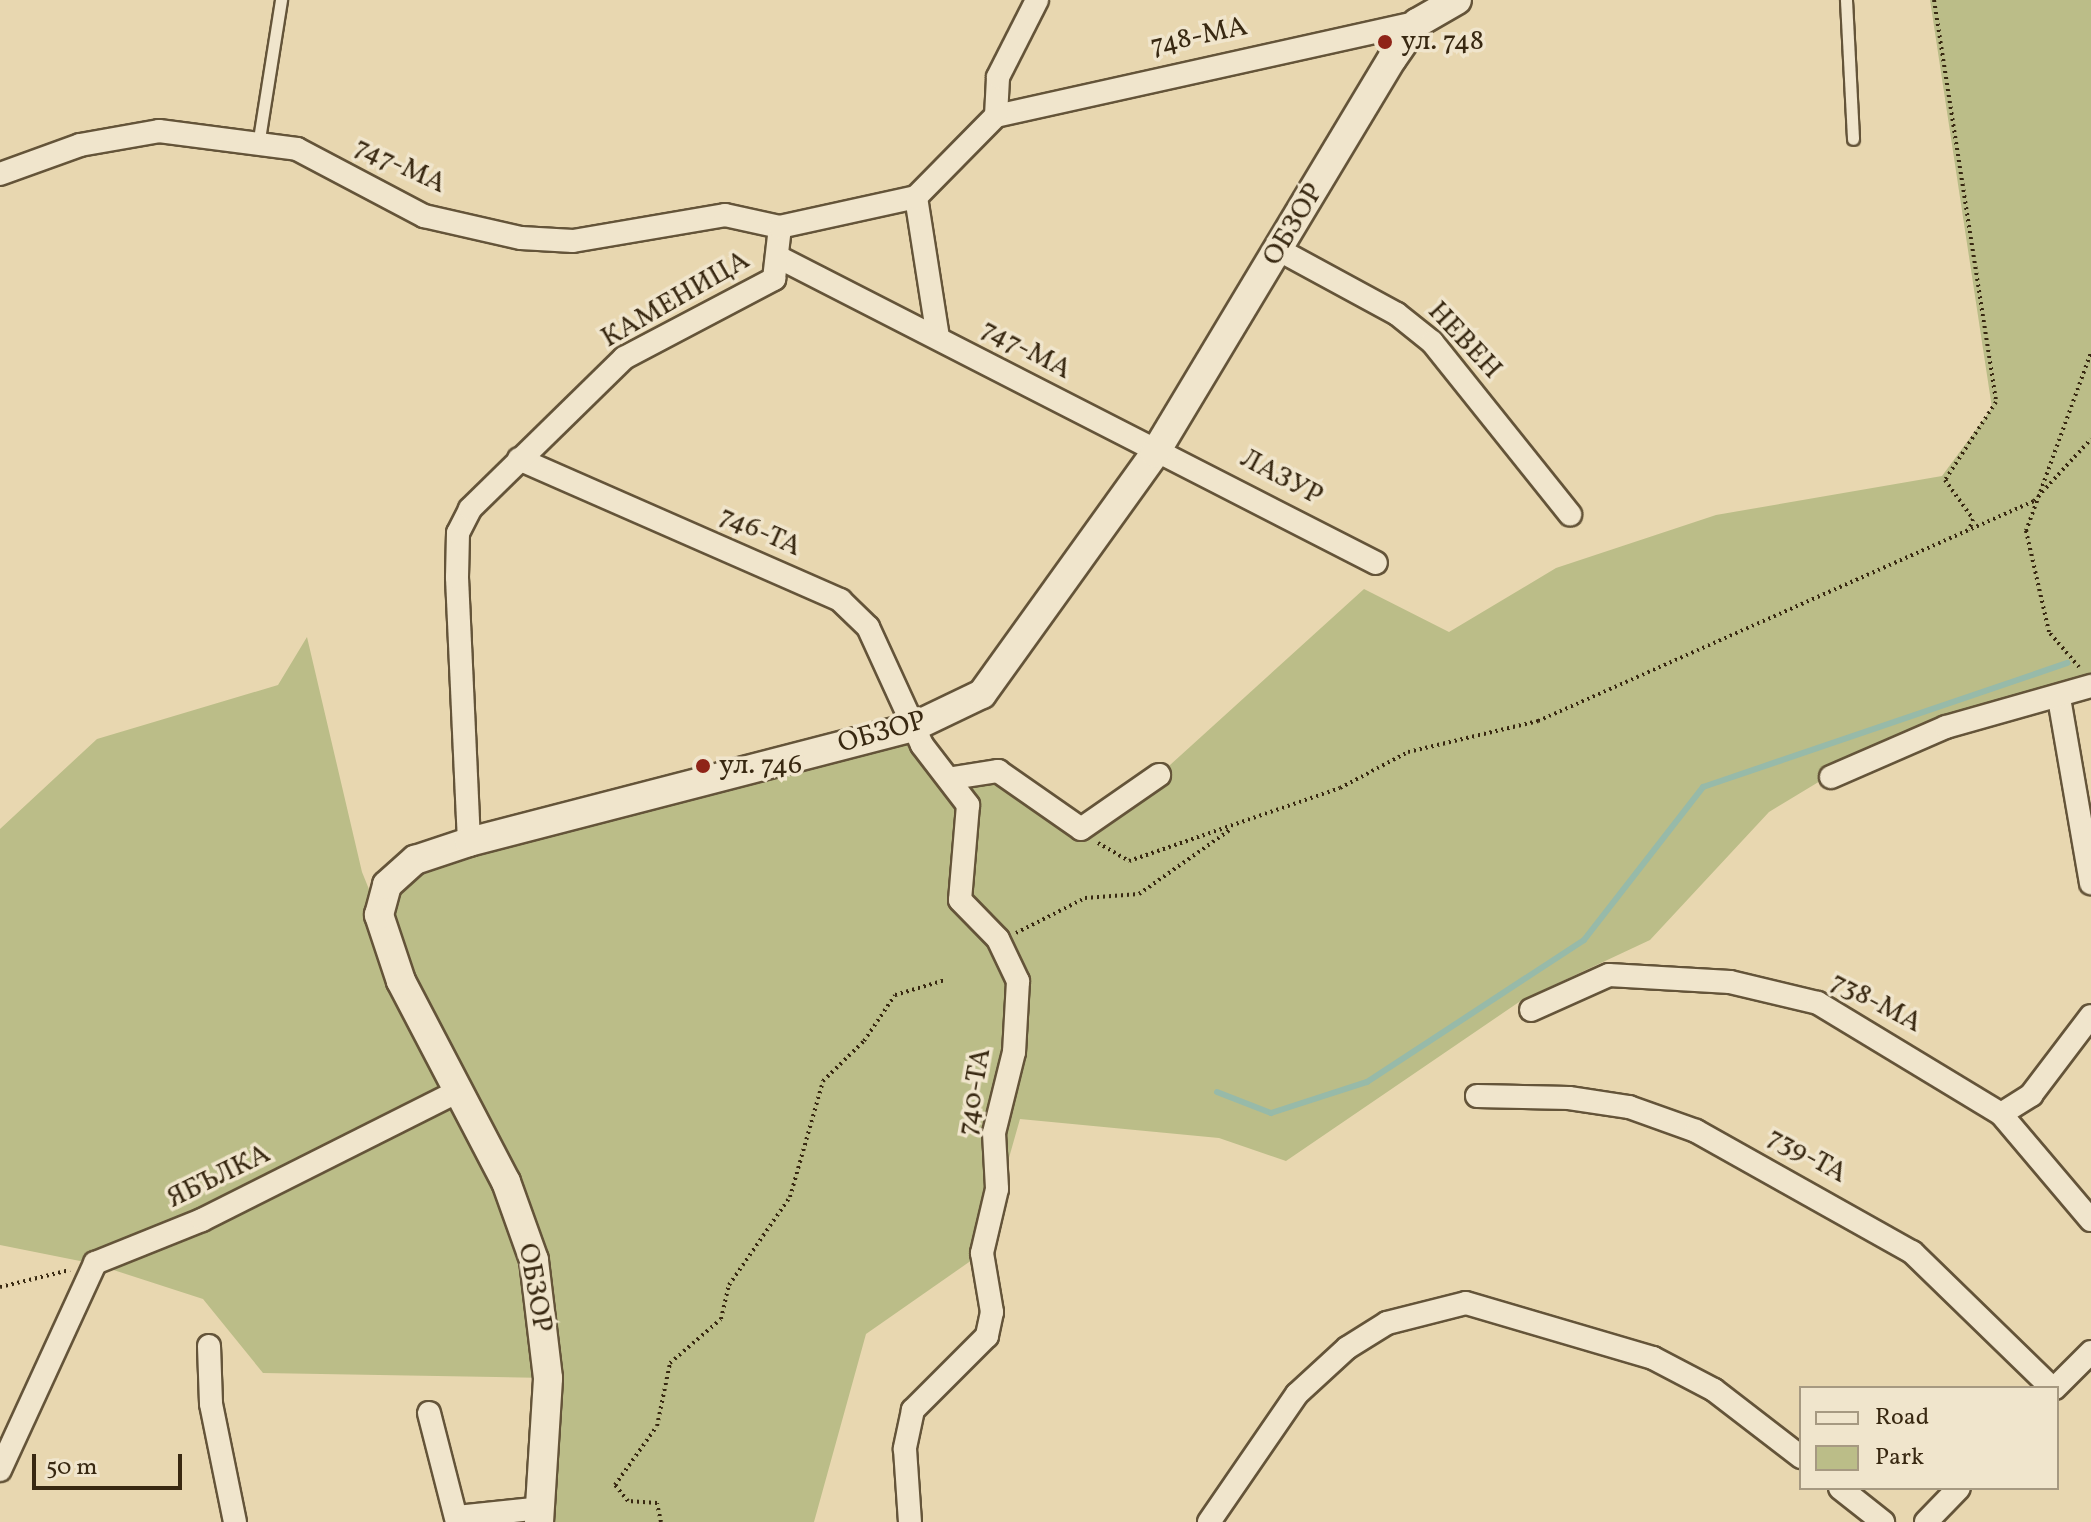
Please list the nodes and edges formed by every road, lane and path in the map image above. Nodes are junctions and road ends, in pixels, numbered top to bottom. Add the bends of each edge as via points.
1 (281, 0) edge
2 (1037, 0) edge
3 (1457, 0) edge
4 (1846, 0) edge
5 (1934, 0) edge
6 (1417, 23) junction
7 (996, 116) junction
8 (259, 139) junction
9 (1853, 139) dead end
10 (0, 174) edge
11 (916, 197) junction
12 (780, 227) junction
13 (1279, 250) junction
14 (782, 259) junction
15 (938, 337) junction
16 (2091, 352) edge
17 (2091, 439) edge
18 (1155, 453) junction
19 (519, 459) junction
20 (2034, 501) junction
21 (1570, 514) dead end
22 (1969, 530) junction
23 (1376, 563) dead end
24 (2091, 675) edge
25 (2091, 686) edge
26 (2059, 698) junction
27 (913, 727) junction
28 (1159, 775) dead end
29 (1831, 777) dead end
30 (953, 778) junction
31 (1238, 824) junction
32 (1081, 829) junction
33 (469, 842) junction
34 (2091, 883) edge
35 (989, 932) junction
36 (945, 980) dead end
37 (1531, 1010) dead end
38 (2091, 1016) edge
39 (455, 1093) junction
40 (1477, 1096) dead end
41 (2001, 1114) junction
42 (2091, 1220) edge
43 (95, 1263) junction
44 (0, 1287) edge
45 (209, 1346) dead end
46 (2091, 1352) edge
47 (2051, 1386) edge
48 (2055, 1386) edge
49 (429, 1413) dead end
50 (1799, 1455) edge
51 (0, 1470) edge
52 (1843, 1490) edge
53 (1957, 1490) edge
54 (540, 1515) edge
55 (1218, 1519) edge
56 (457, 1520) edge
57 (235, 1522) edge
58 (661, 1522) edge
59 (910, 1522) edge
60 (1883, 1522) edge
61 (1926, 1522) edge

1 - 8 lane
2 - 7 street via 998,77
3 - 6 street, ОБЗОР
4 - 9 lane
5 - 22 path via 1996,402 1945,480 1973,519
6 - 7 street, 748-МА
6 - 13 street, ОБЗОР
7 - 11 street
8 - 10 street, 747-МА via 159,131 80,145
8 - 12 street, 747-МА via 297,149 424,216 521,238 573,241 725,215
11 - 12 street
11 - 15 street
12 - 14 street, КАМЕНИЦА
13 - 18 street, ОБЗОР
13 - 21 street, НЕВЕН via 1397,314 1432,342
14 - 15 street, 747-МА
14 - 19 street, КАМЕНИЦА via 774,279 624,358
15 - 18 street, 747-МА
16 - 20 path
17 - 20 path
18 - 23 street, ЛАЗУР via 1188,463
18 - 27 street, ОБЗОР via 1011,662 982,694
19 - 27 street, 746-ТА via 840,600 868,627
19 - 33 street, КАМЕНИЦА via 470,509 458,533
20 - 22 path
20 - 24 path via 2026,531 2049,632
22 - 31 path via 1538,721 1408,752 1340,788
25 - 26 street
26 - 29 street via 1946,727
26 - 34 street
27 - 30 street, 740-ТА
27 - 33 street, ОБЗОР
28 - 32 street
30 - 32 street via 998,771
30 - 35 street, 740-ТА via 971,818 960,900
31 - 32 path via 1129,861
31 - 35 path via 1139,894 1085,898 1027,930
33 - 39 street, ОБЗОР via 415,860 387,885 379,915
35 - 59 street, 740-ТА via 1018,981 1014,1052 994,1133 997,1189 982,1253 992,1312 987,1336 913,1410 905,1449
36 - 58 path via 895,995 864,1041 823,1081 790,1197 729,1285 721,1319 670,1363 657,1426 615,1485 628,1501 657,1503
37 - 41 street, 738-МА via 1609,975 1730,982 1818,1003
38 - 41 street via 2031,1095
39 - 43 street, ЯБЪЛКА via 202,1220
39 - 54 street, ОБЗОР via 506,1182 534,1260 548,1378
40 - 47 street, 739-ТА via 1629,1107 1710,1138 1912,1252
41 - 42 street, 738-МА
43 - 44 path
43 - 51 street
45 - 57 street via 211,1404
46 - 48 street
49 - 56 street
50 - 55 street via 1714,1390 1653,1358 1466,1303 1387,1323 1347,1348 1297,1394
52 - 60 street
53 - 61 street
54 - 56 street

